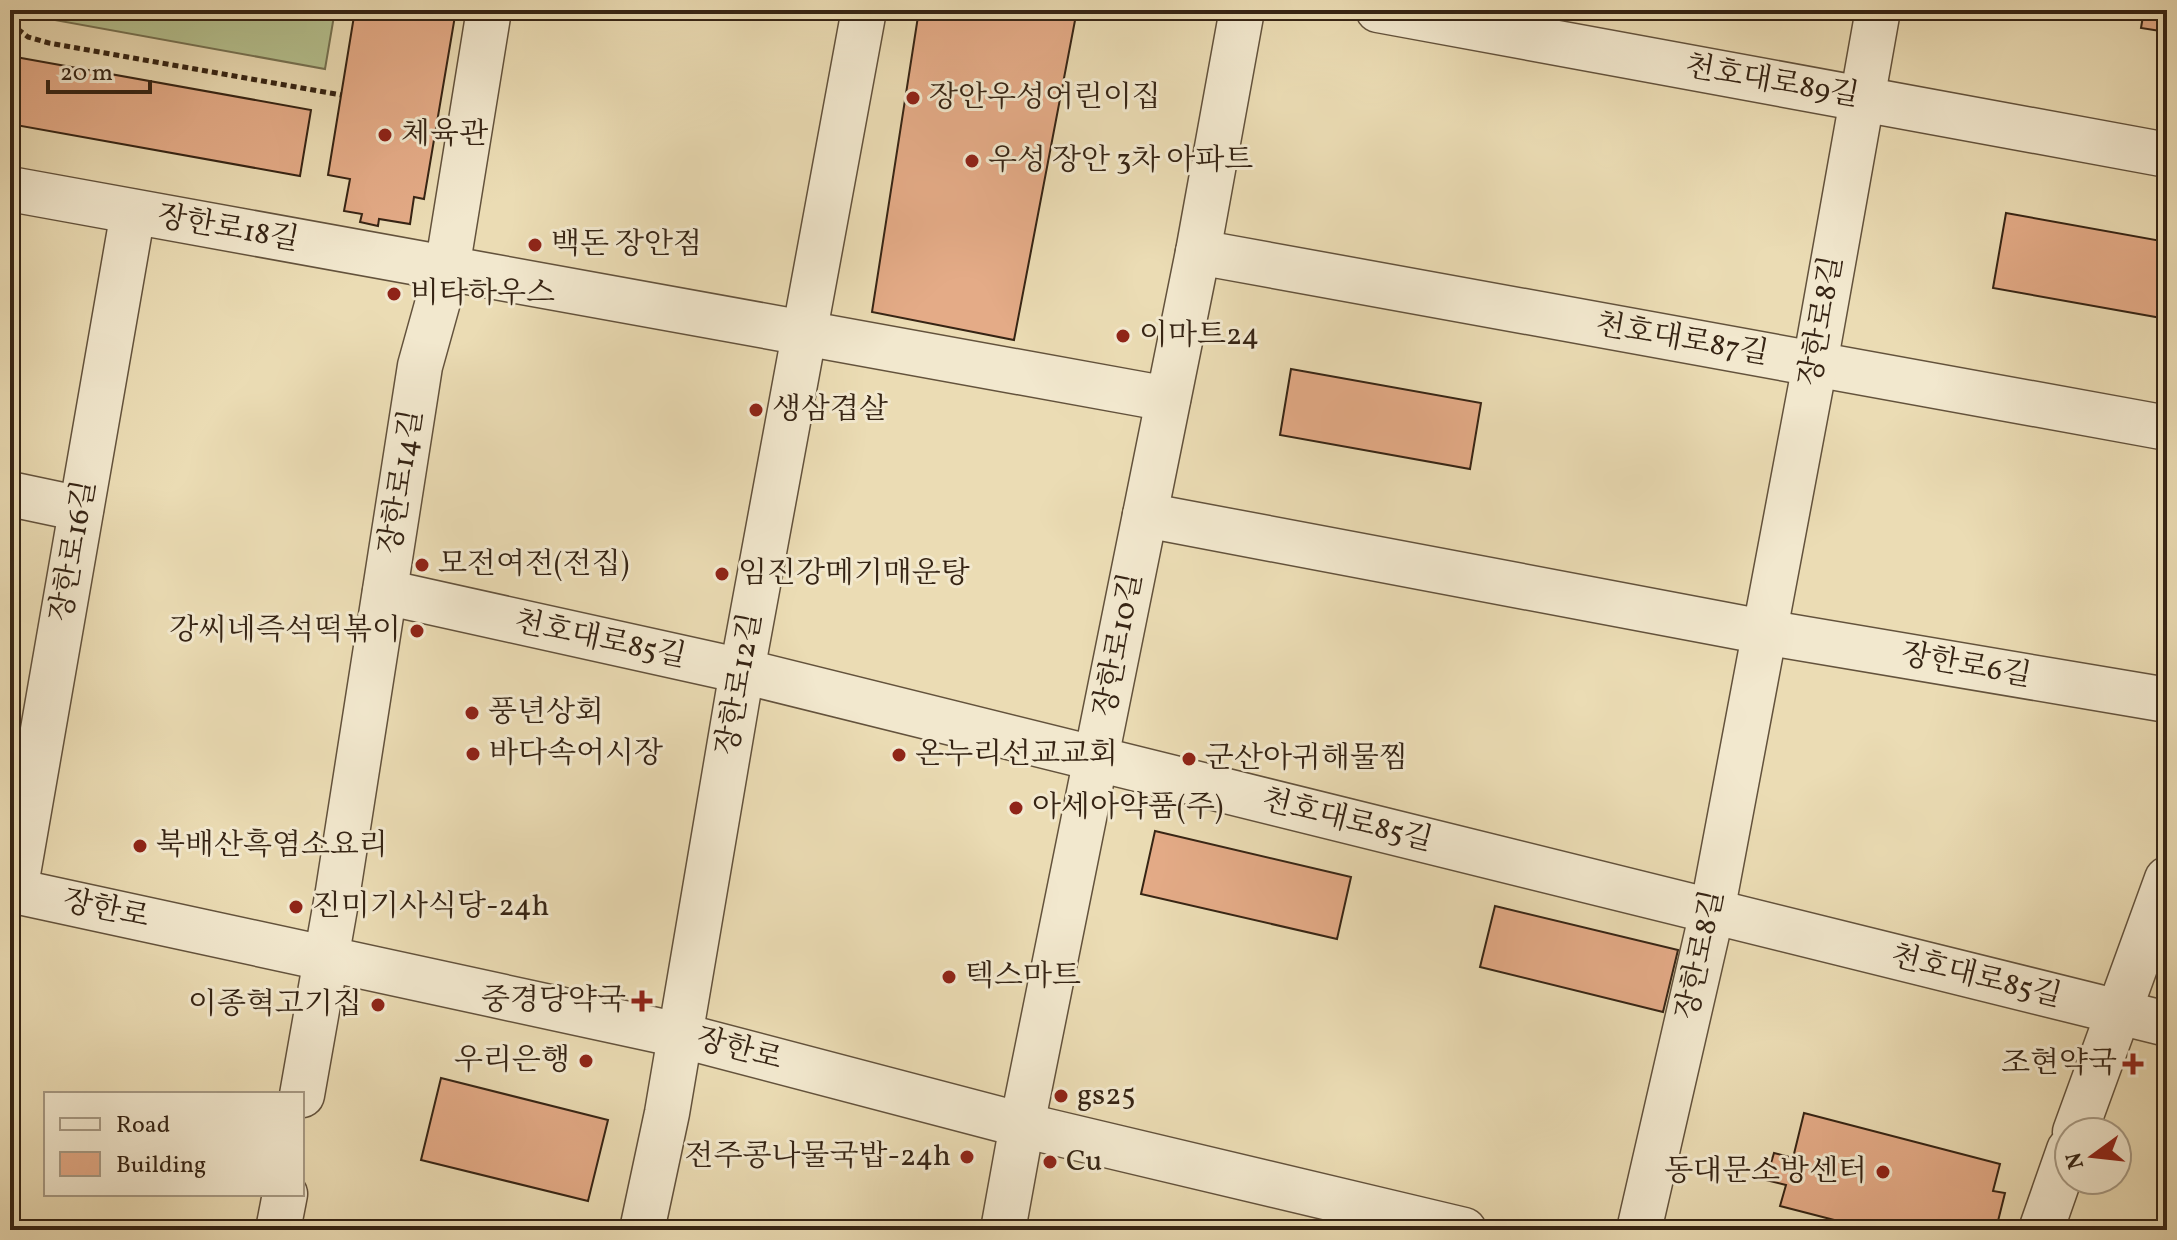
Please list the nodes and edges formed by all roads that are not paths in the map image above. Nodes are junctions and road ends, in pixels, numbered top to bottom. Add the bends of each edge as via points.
1 (489, 10) edge
2 (864, 10) edge
3 (1242, 10) edge
4 (1378, 10) edge
5 (1878, 10) edge
6 (1862, 99) junction
7 (2167, 155) edge
8 (10, 189) edge
9 (133, 212) junction
10 (1198, 252) junction
11 (447, 269) junction
12 (804, 335) junction
13 (1815, 364) junction
14 (1168, 399) junction
15 (2167, 428) edge
16 (10, 494) edge
17 (81, 509) junction
18 (1145, 515) junction
19 (385, 592) junction
20 (1764, 632) junction
21 (742, 671) junction
22 (2167, 700) edge
23 (1097, 759) junction
24 (2167, 879) edge
25 (12, 890) edge
26 (1712, 912) junction
27 (326, 957) junction
28 (2117, 1011) junction
29 (2167, 1024) edge
30 (679, 1035) junction
31 (303, 1092) edge
32 (2081, 1116) edge
33 (1022, 1125) junction
34 (285, 1196) edge
35 (2053, 1196) edge
36 (278, 1230) edge
37 (642, 1230) edge
38 (1003, 1230) edge
39 (1464, 1230) edge
40 (1639, 1230) edge
41 (2041, 1230) edge

1 - 11 street, 장한로14길
2 - 12 street, 장한로12길
3 - 10 street, 장한로10길
4 - 6 street, 천호대로89길
5 - 6 street, 장한로8길
6 - 7 street, 천호대로89길
6 - 13 street, 장한로8길
8 - 9 street, 장한로18길
9 - 11 street, 장한로18길
9 - 17 street, 장한로16길
10 - 13 street, 천호대로87길
10 - 14 street, 장한로10길
11 - 12 street
11 - 19 street, 장한로14길 via 420,366
12 - 14 street
12 - 21 street, 장한로12길
13 - 15 street, 천호대로87길
13 - 20 street, 장한로8길
14 - 18 street, 장한로10길
16 - 17 street
17 - 25 street, 장한로16길
18 - 20 street
18 - 23 street, 장한로10길
19 - 21 street, 천호대로85길
19 - 27 street, 장한로14길
20 - 22 street, 장한로6길
20 - 26 street, 장한로8길
21 - 23 street, 천호대로85길
21 - 30 street, 장한로12길
23 - 26 street, 천호대로85길
23 - 33 street, 장한로10길
24 - 28 street
25 - 27 street, 장한로
26 - 28 street, 천호대로85길
26 - 40 street, 장한로8길
27 - 30 street, 장한로
27 - 31 street, 장한로14길
28 - 29 street, 천호대로85길
28 - 32 street
30 - 33 street, 장한로
30 - 37 street, 장한로12길
33 - 38 street, 장한로10길
33 - 39 street, 장한로
34 - 36 street
35 - 41 street

